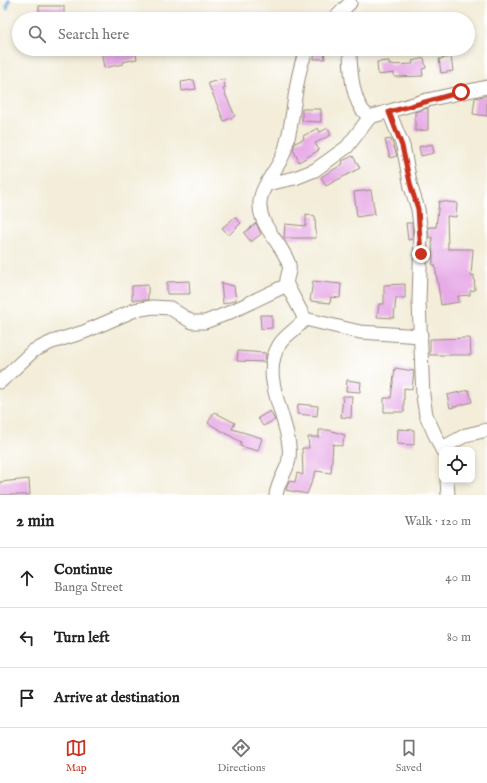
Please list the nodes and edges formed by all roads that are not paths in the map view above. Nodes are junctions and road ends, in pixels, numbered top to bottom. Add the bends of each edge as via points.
1 (350, 2) edge
2 (341, 12) edge
3 (305, 56) edge
4 (351, 56) edge
5 (487, 88) edge
6 (389, 112) junction
7 (370, 117) junction
8 (267, 184) junction
9 (287, 286) junction
10 (305, 319) junction
11 (421, 336) junction
12 (0, 382) edge
13 (487, 430) edge
14 (441, 447) edge
15 (445, 447) edge
16 (447, 483) edge
17 (276, 495) edge
18 (448, 495) edge

1 - 2 street
3 - 8 street via 296,82 296,99 290,129 282,156
4 - 7 street via 359,107
5 - 6 street via 427,100
6 - 7 street
6 - 11 street via 402,146 418,209 421,234
7 - 8 street via 347,147 315,170 300,177
8 - 9 street via 260,201 261,210 269,232 289,265
9 - 10 street
9 - 12 street via 205,322 192,322 170,308 135,310 33,351
10 - 11 street via 360,332
10 - 17 street via 280,342 273,361 275,390 289,445 289,464 279,481
11 - 14 street via 426,415
13 - 15 street via 466,435
16 - 18 street

